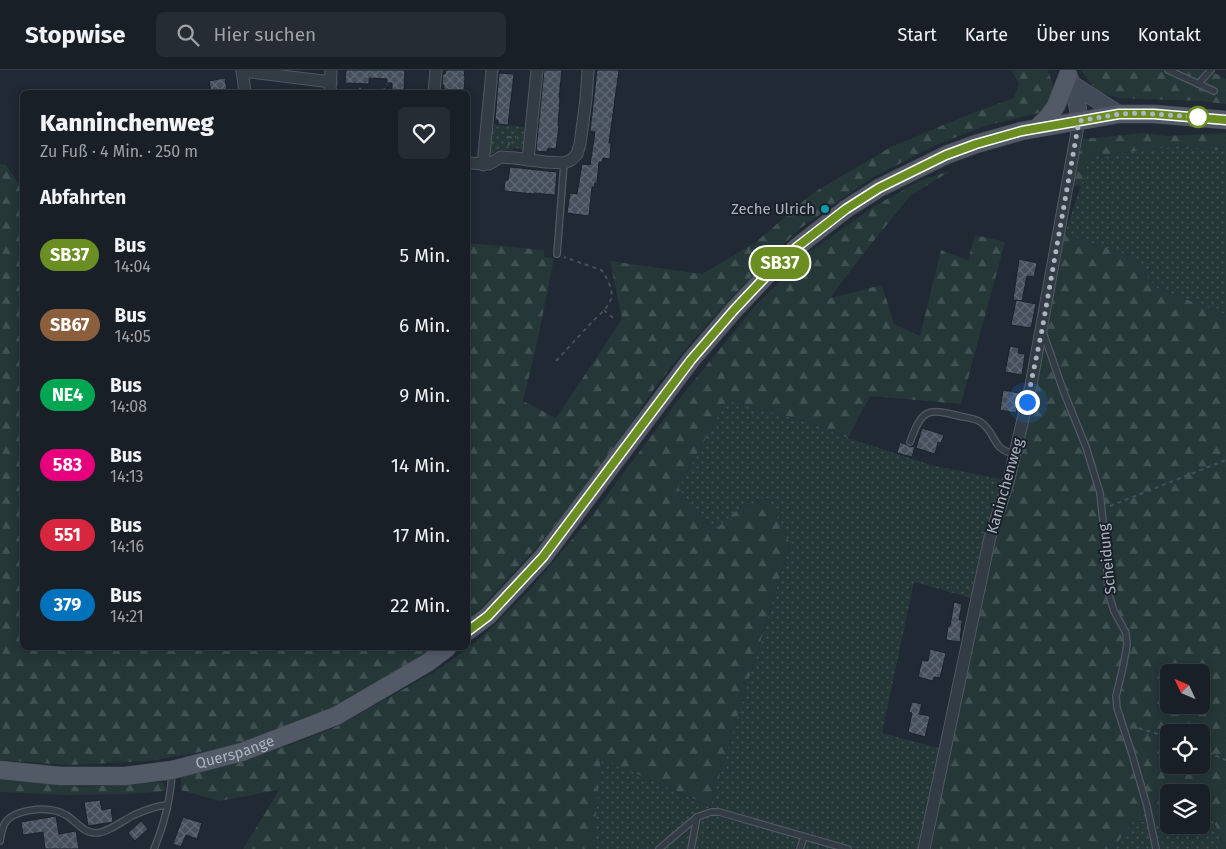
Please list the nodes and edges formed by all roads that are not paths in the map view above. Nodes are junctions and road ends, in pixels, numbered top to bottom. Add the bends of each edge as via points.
1 (436, 70) edge
2 (492, 70) edge
3 (537, 70) edge
4 (588, 70) edge
5 (1168, 70) edge
6 (1211, 70) edge
7 (242, 71) edge
8 (1068, 76) edge
9 (331, 81) edge
10 (1198, 84) junction
11 (245, 90) edge
12 (434, 90) edge
13 (1214, 91) dead end
14 (1119, 114) junction
15 (1226, 120) edge
16 (1079, 121) junction
17 (1037, 128) junction
18 (528, 160) junction
19 (470, 163) edge
20 (564, 163) junction
21 (483, 165) junction
22 (557, 254) road end
23 (1042, 330) junction
24 (910, 442) dead end
25 (1015, 454) junction
26 (470, 630) edge
27 (444, 650) edge
28 (0, 770) edge
29 (172, 770) junction
30 (167, 805) junction
31 (697, 817) junction
32 (804, 837) junction
33 (0, 841) edge
34 (154, 849) edge
35 (659, 849) edge
36 (691, 849) edge
37 (800, 849) edge
38 (848, 849) edge
39 (924, 849) edge
40 (1156, 849) edge

1 - 12 street
2 - 21 street
3 - 18 street
4 - 20 street via 580,144 577,154
5 - 10 lane
6 - 10 lane
7 - 9 street
7 - 11 street
8 - 14 main road
8 - 16 main road
8 - 17 main road via 1056,106
10 - 13 lane
14 - 15 main road
14 - 16 main road
16 - 17 main road
16 - 23 street, Kaninchenweg
17 - 26 main road via 946,155 879,188 797,247 734,310 691,360 543,557 488,616
18 - 20 street
18 - 21 street via 501,157
19 - 21 street
20 - 22 lane
23 - 25 street, Kaninchenweg
23 - 40 lane, Scheidung via 1100,493 1108,592 1126,633 1116,708 1147,806
24 - 25 lane via 921,418 931,411 941,412 978,420 999,448
25 - 39 street, Kaninchenweg via 990,537
27 - 29 main road, Querspange via 428,663 336,716 242,752
28 - 29 main road, Querspange via 61,776 125,776
29 - 30 lane
30 - 33 lane via 147,809 97,833 90,832 56,810 39,809 15,814 6,821
30 - 34 lane
31 - 32 lane via 719,812
31 - 35 lane
31 - 36 lane
32 - 37 lane
32 - 38 lane

